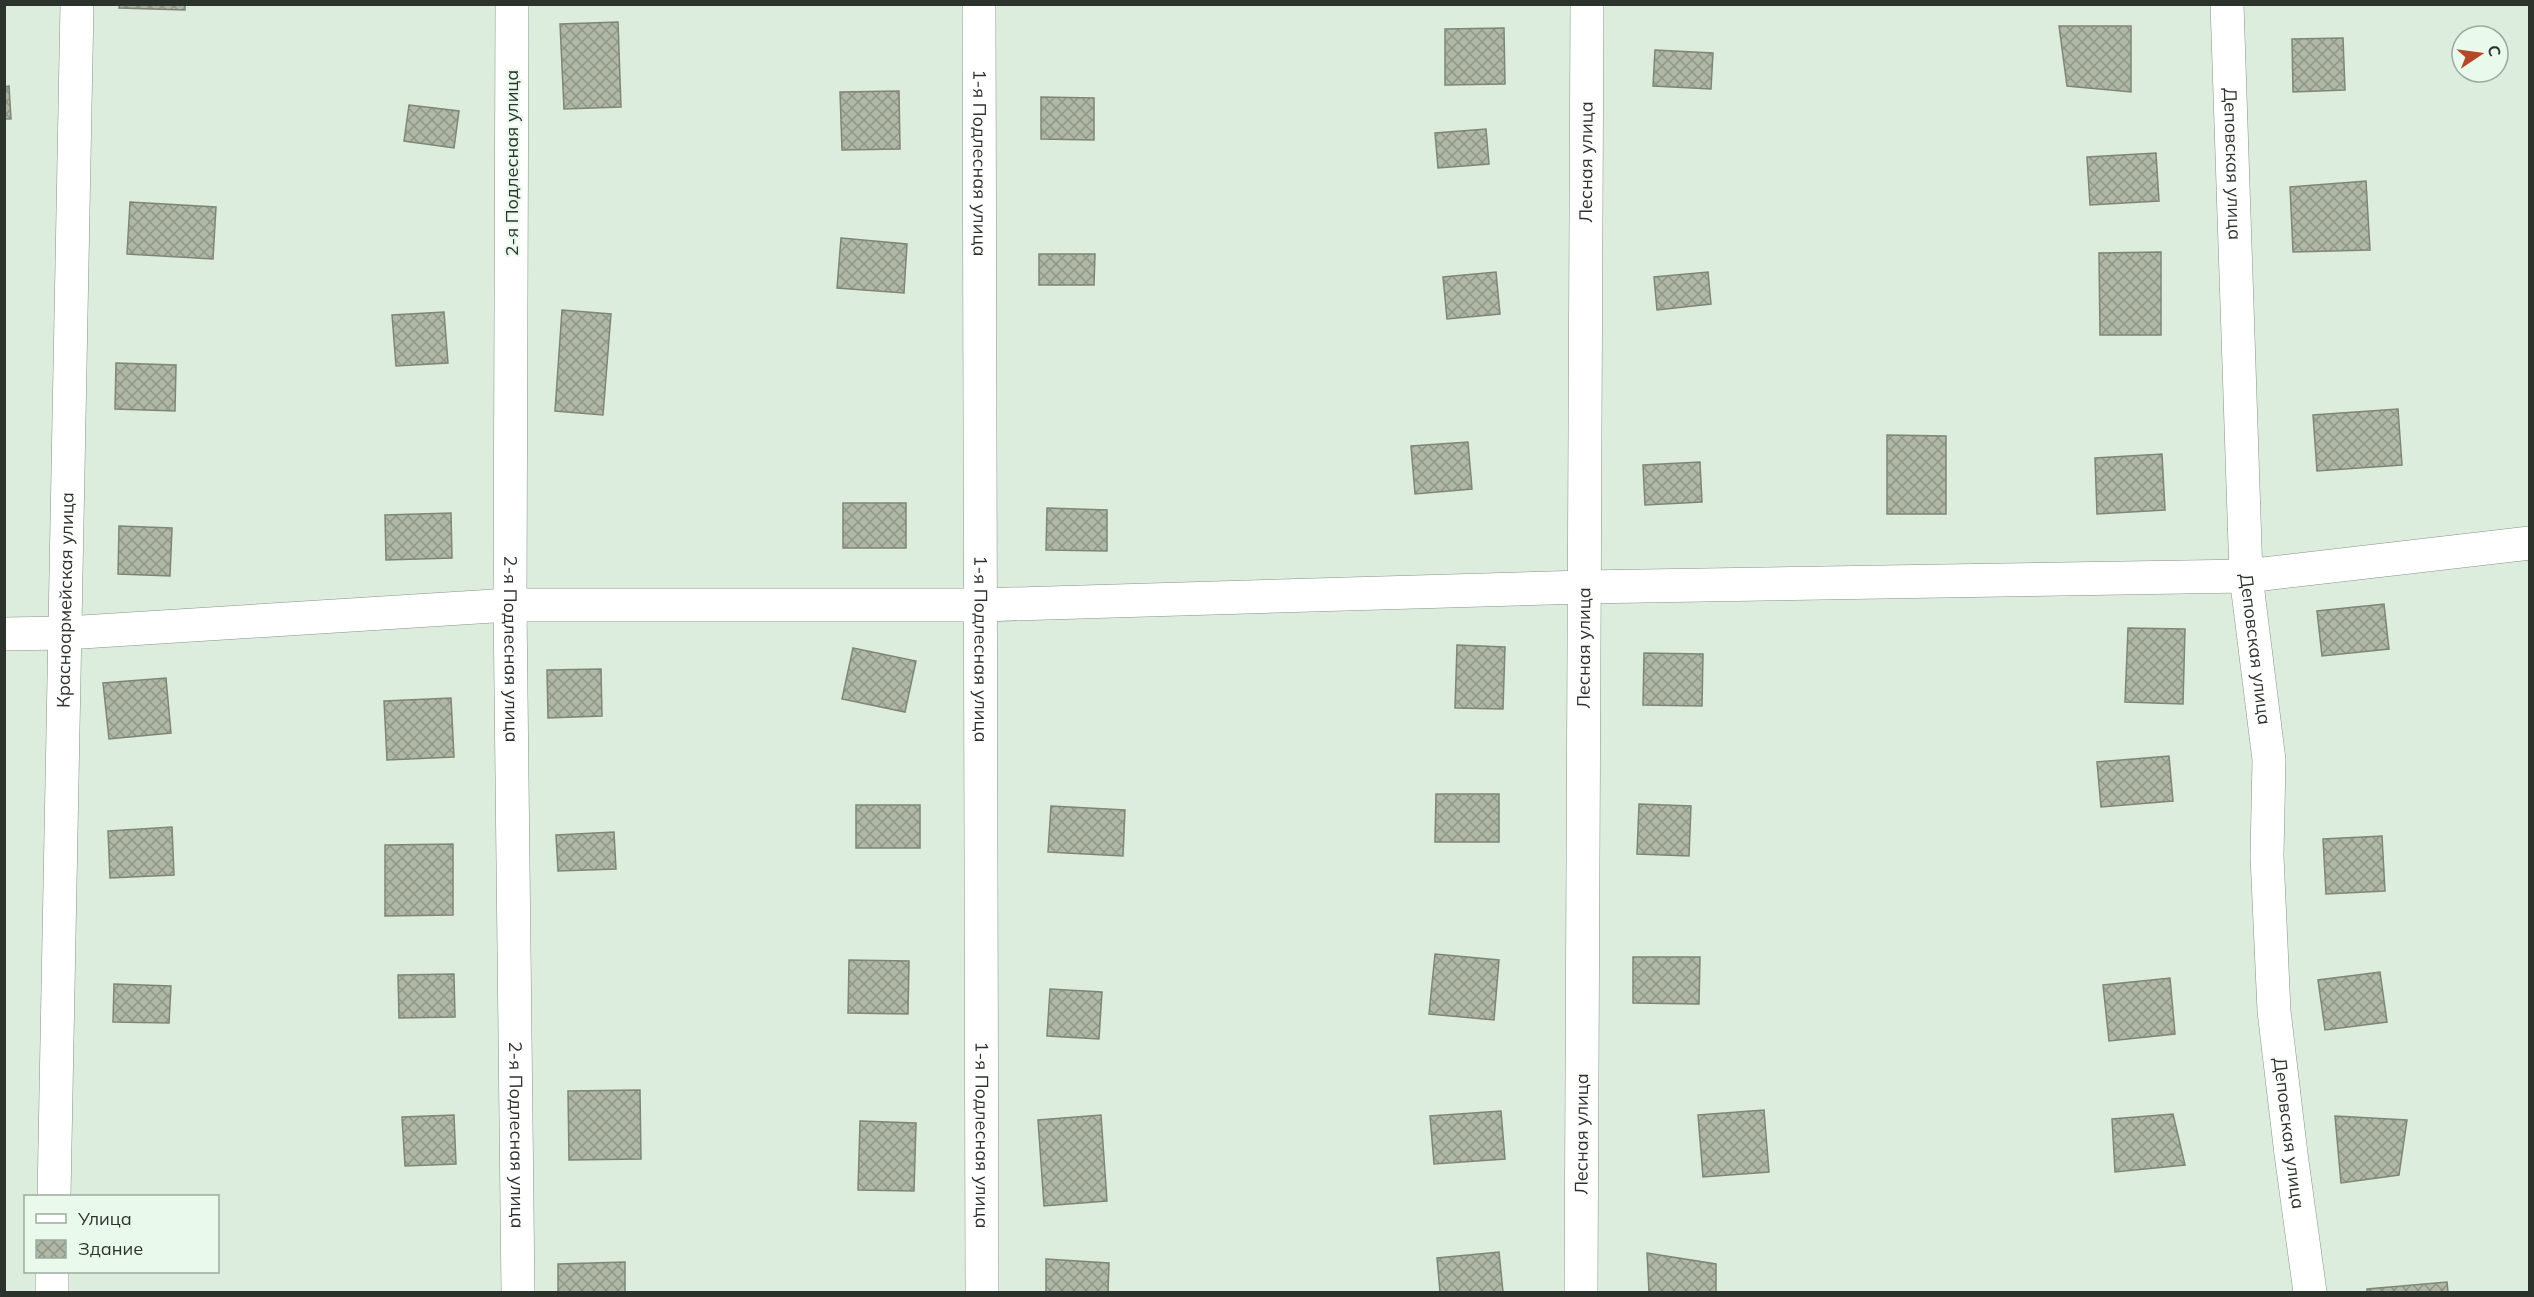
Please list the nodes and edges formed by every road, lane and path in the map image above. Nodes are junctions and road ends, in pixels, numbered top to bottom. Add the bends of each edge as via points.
1 (77, 4) edge
2 (512, 4) edge
3 (979, 4) edge
4 (1587, 4) edge
5 (2227, 4) edge
6 (2529, 543) edge
7 (2246, 576) junction
8 (1584, 587) junction
9 (510, 605) junction
10 (980, 605) junction
11 (66, 633) junction
12 (4, 634) edge
13 (54, 1195) edge
14 (52, 1273) edge
15 (51, 1293) edge
16 (518, 1293) edge
17 (982, 1293) edge
18 (1581, 1293) edge
19 (2310, 1293) edge

1 - 11 street, Красноармейская улица
2 - 9 street, 2-я Подлесная улица
3 - 10 street, 1-я Подлесная улица
4 - 8 street, Лесная улица
5 - 7 street, Деповская улица
6 - 7 street
7 - 8 street
7 - 19 street, Деповская улица via 2269,760 2267,856 2274,1011
8 - 10 street
8 - 18 street, Лесная улица
9 - 10 street
9 - 11 street
9 - 16 street, 2-я Подлесная улица
10 - 17 street, 1-я Подлесная улица
11 - 12 street
11 - 13 street, Красноармейская улица
14 - 15 street

